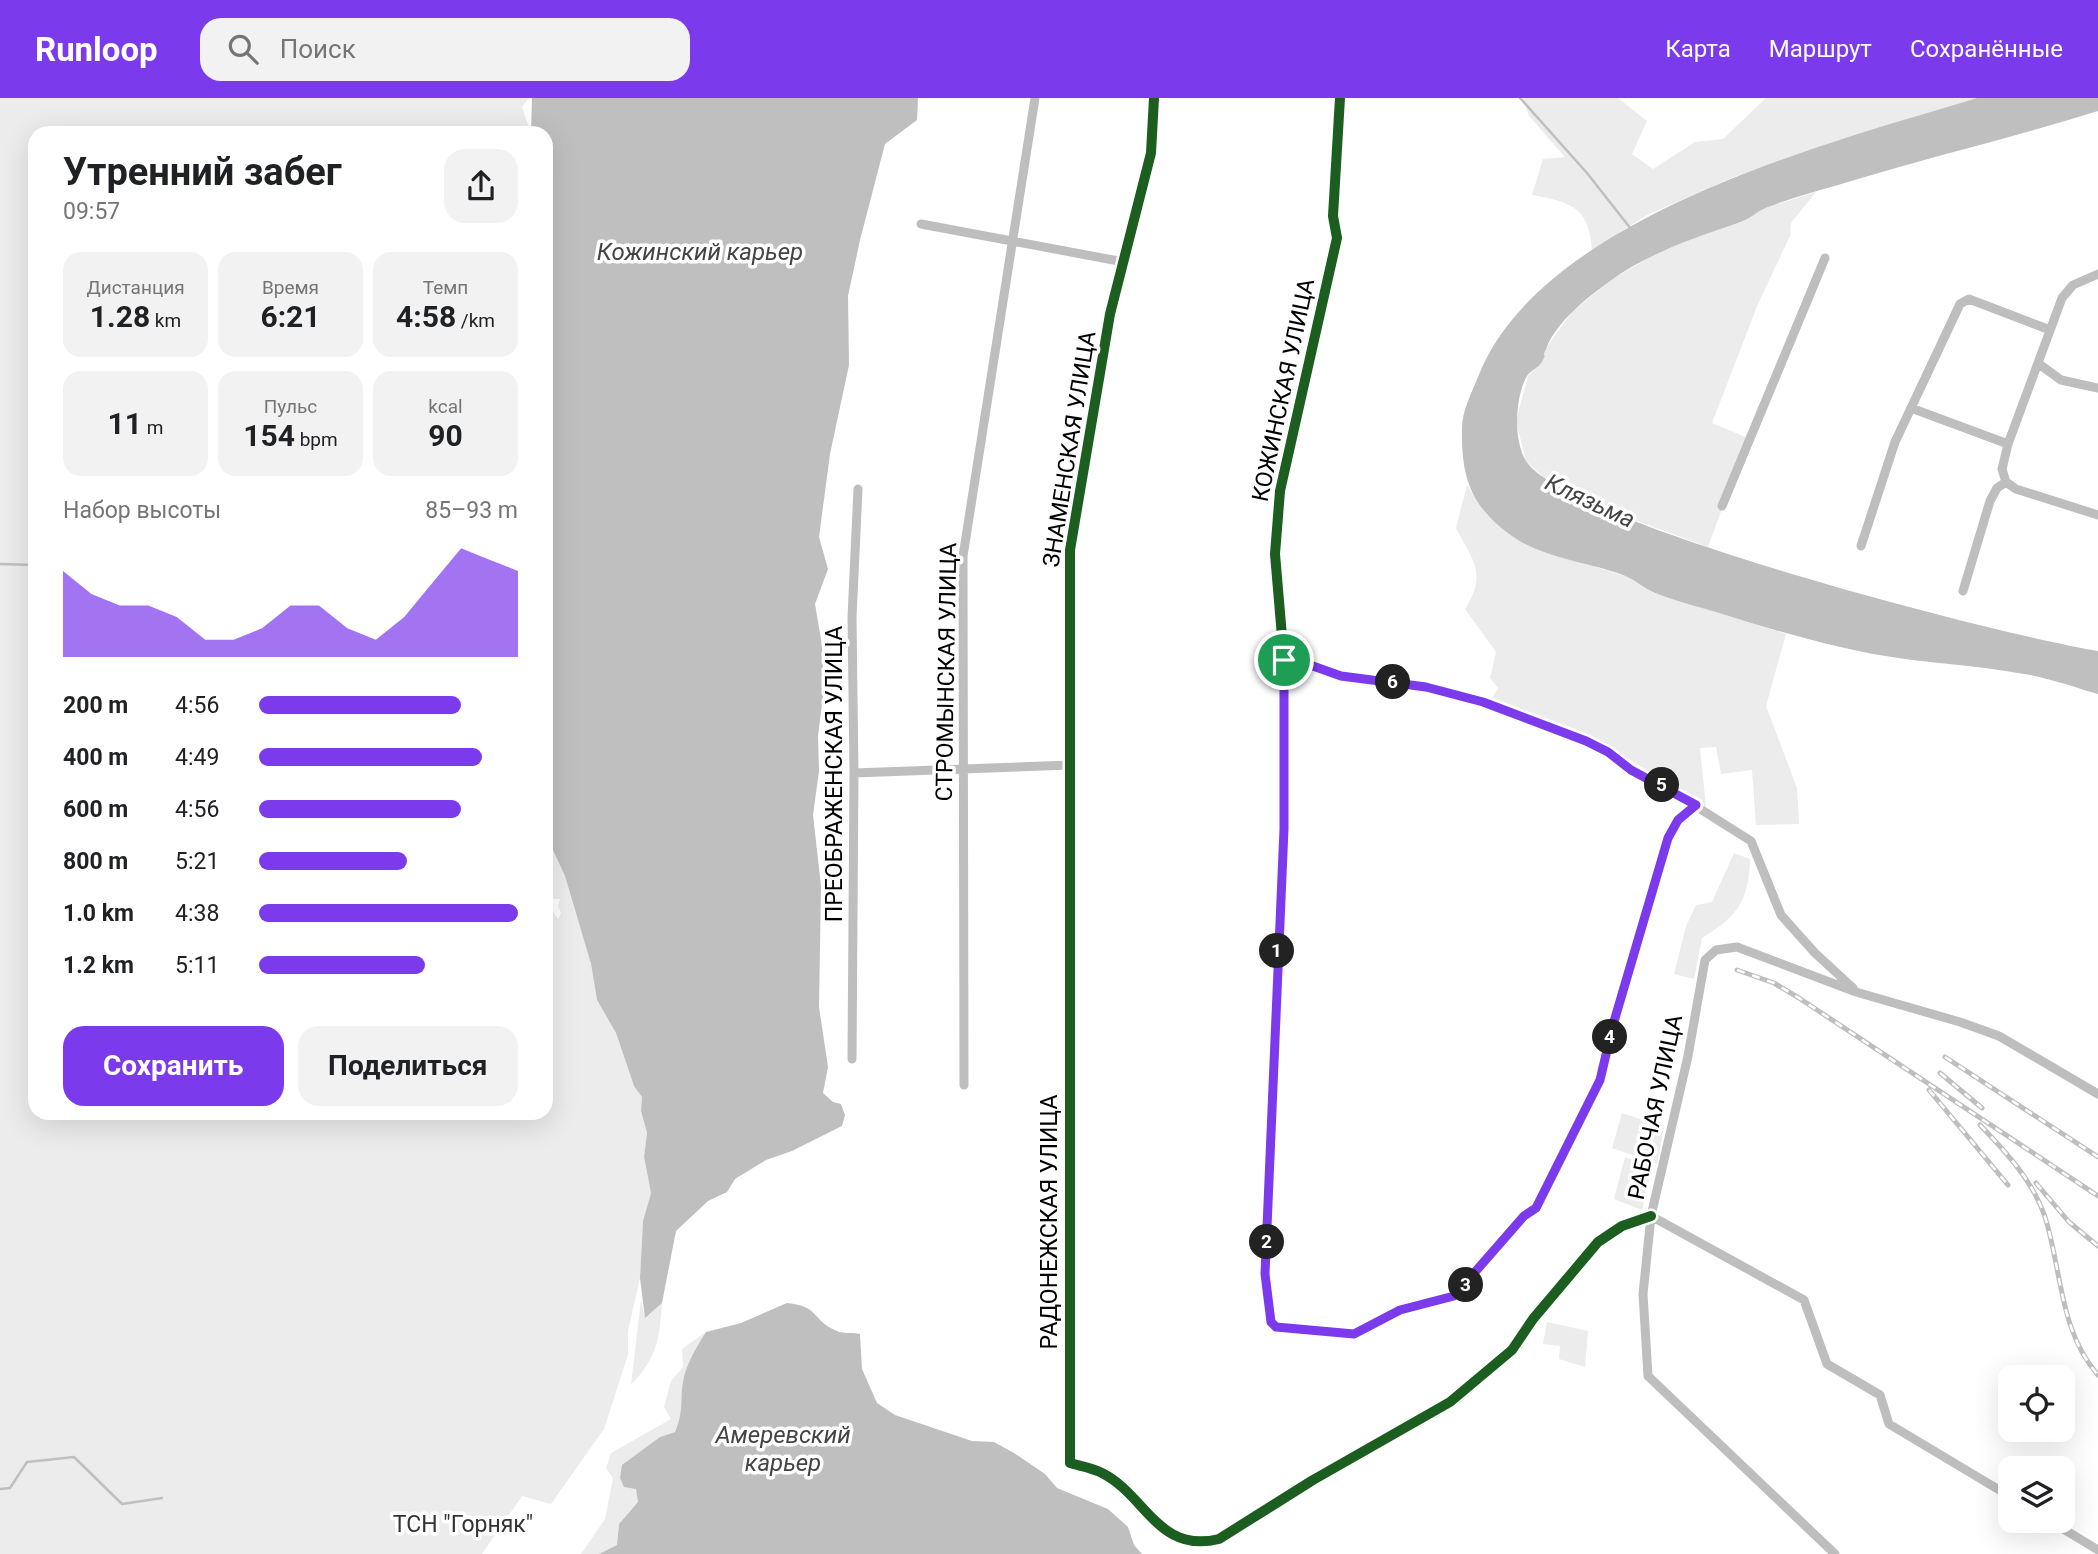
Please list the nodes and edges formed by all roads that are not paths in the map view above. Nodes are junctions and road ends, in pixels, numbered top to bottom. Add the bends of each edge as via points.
1 (1035, 98) edge
2 (1154, 98) edge
3 (1340, 98) edge
4 (921, 224) dead end
5 (1012, 240) junction
6 (1825, 258) dead end
7 (1124, 261) junction
8 (2097, 277) edge
9 (2050, 330) junction
10 (2039, 364) junction
11 (2098, 388) edge
12 (1911, 408) junction
13 (2008, 444) junction
14 (2006, 482) junction
15 (858, 489) dead end
16 (1722, 506) dead end
17 (2098, 515) edge
18 (1861, 546) dead end
19 (1963, 591) dead end
20 (1284, 660) junction
21 (1070, 765) junction
22 (964, 768) junction
23 (854, 773) junction
24 (1696, 805) junction
25 (1069, 980) joint
26 (1856, 992) junction
27 (852, 1059) dead end
28 (964, 1085) dead end
29 (2098, 1094) edge
30 (1651, 1216) junction
31 (1998, 1489) edge
32 (2070, 1533) edge
33 (2098, 1550) edge
34 (1835, 1554) edge

1 - 5 street, СТРОМЫНСКАЯ УЛИЦА
2 - 7 street, ЗНАМЕНСКАЯ УЛИЦА via 1151,153
3 - 20 street, КОЖИНСКАЯ УЛИЦА via 1333,216 1337,238 1280,491 1275,554
4 - 5 street
5 - 7 street
5 - 22 street, СТРОМЫНСКАЯ УЛИЦА via 963,556
6 - 16 street
7 - 21 street, ЗНАМЕНСКАЯ УЛИЦА via 1070,550
8 - 9 street via 2073,285
9 - 10 street
9 - 12 street via 1964,300
10 - 11 street via 2061,380
10 - 13 street
12 - 13 street
12 - 18 street
13 - 14 street via 2002,469
14 - 17 street
14 - 19 street via 1990,501
15 - 23 street, ПРЕОБРАЖЕНСКАЯ УЛИЦА via 852,617
20 - 24 street via 1341,676 1426,687 1483,702 1586,741
20 - 24 street, КОЖИНСКАЯ УЛИЦА via 1284,829 1265,1274 1271,1322 1282,1330 1354,1334 1400,1310 1454,1296 1536,1208 1600,1080 1668,838 1678,820
21 - 22 street
21 - 25 street, ЗНАМЕНСКАЯ УЛИЦА
22 - 23 street
22 - 28 street, СТРОМЫНСКАЯ УЛИЦА
23 - 27 street, ПРЕОБРАЖЕНСКАЯ УЛИЦА
24 - 26 street via 1751,841 1781,915
25 - 30 street, РАДОНЕЖСКАЯ УЛИЦА via 1070,1463 1103,1473 1179,1539 1219,1539 1450,1402 1512,1350 1598,1242 1622,1226
26 - 29 street, РАБОЧАЯ УЛИЦА via 1998,1036
26 - 30 street, РАБОЧАЯ УЛИЦА via 1737,947 1716,950 1705,960
30 - 31 street, РАБОЧАЯ УЛИЦА via 1804,1300 1827,1364 1880,1395 1889,1424
30 - 34 street via 1643,1294 1648,1376
32 - 33 street

